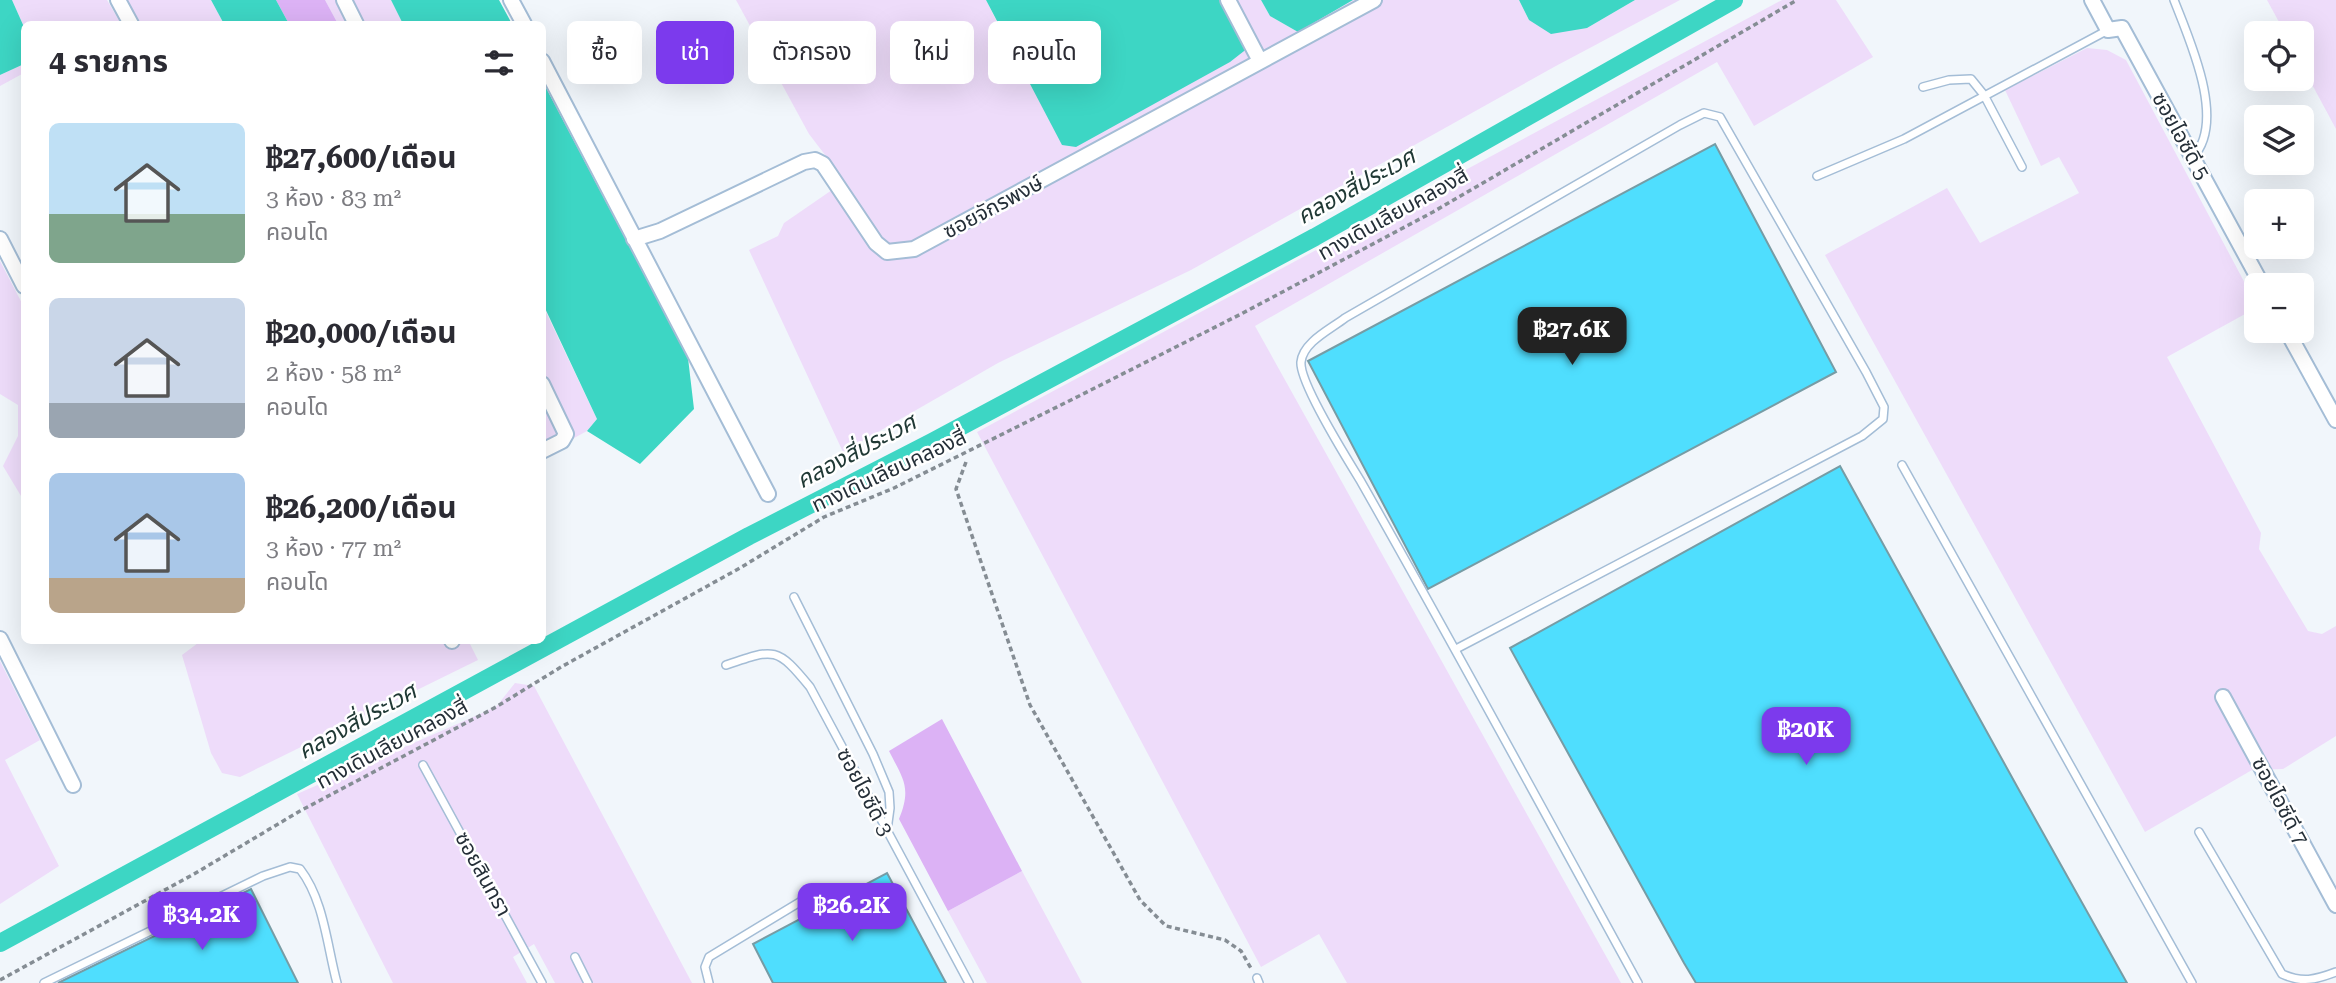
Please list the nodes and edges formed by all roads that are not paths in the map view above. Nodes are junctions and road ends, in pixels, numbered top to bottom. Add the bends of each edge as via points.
1 (118, 0) edge
2 (344, 0) edge
3 (511, 0) edge
4 (1228, 0) edge
5 (1374, 0) edge
6 (2092, 0) edge
7 (2174, 0) edge
8 (129, 21) edge
9 (354, 21) edge
10 (522, 21) edge
11 (2108, 30) junction
12 (1260, 61) junction
13 (546, 69) edge
14 (1923, 87) dead end
15 (1984, 95) junction
16 (2193, 158) junction
17 (2022, 167) dead end
18 (1817, 176) dead end
19 (0, 239) edge
20 (634, 239) junction
21 (2255, 273) edge
22 (21, 280) edge
23 (2294, 343) edge
24 (546, 392) edge
25 (2336, 420) edge
26 (546, 449) edge
27 (1902, 465) dead end
28 (768, 494) dead end
29 (794, 597) dead end
30 (0, 639) edge
31 (1456, 649) junction
32 (726, 665) dead end
33 (2223, 697) dead end
34 (423, 765) dead end
35 (73, 785) dead end
36 (887, 831) junction
37 (2199, 832) dead end
38 (823, 888) dead end
39 (2336, 905) edge
40 (575, 957) dead end
41 (2336, 972) edge
42 (44, 983) edge
43 (337, 983) edge
44 (542, 983) edge
45 (588, 983) edge
46 (709, 983) edge
47 (969, 983) edge
48 (1638, 983) edge
49 (2192, 983) edge

1 - 8 street
2 - 9 street
3 - 10 street
4 - 12 street
5 - 12 street, ซอยจักรพงษ์
6 - 11 street, ซอยไอซีดี 5
7 - 16 lane via 2193,48 2206,106 2207,130
11 - 15 lane
11 - 16 street, ซอยไอซีดี 5 via 2122,29
12 - 20 street, ซอยจักรพงษ์ via 914,249 887,252 876,243 823,164 815,160
13 - 20 street
14 - 15 lane via 1971,79
15 - 17 lane
15 - 18 lane via 1904,139
16 - 21 street, ซอยไอซีดี 5
19 - 22 street
20 - 28 street
23 - 25 street
24 - 26 street via 566,434
27 - 49 lane
29 - 36 lane via 889,792
30 - 35 street
31 - 31 lane via 1305,380 1301,362 1308,345 1345,318 1680,125 1704,113 1720,117 1866,372 1884,407 1883,419 1862,436
31 - 48 lane
32 - 36 lane, ซอยไอซีดี 3 via 762,653 788,661 810,687
33 - 39 street, ซอยไอซีดี 7
34 - 44 lane, ซอยสินทรา
36 - 47 lane, ซอยไอซีดี 3
37 - 41 lane via 2282,974 2294,982 2310,982
38 - 46 lane via 709,957 705,967
40 - 45 lane
42 - 43 lane via 290,867 300,869 320,909

